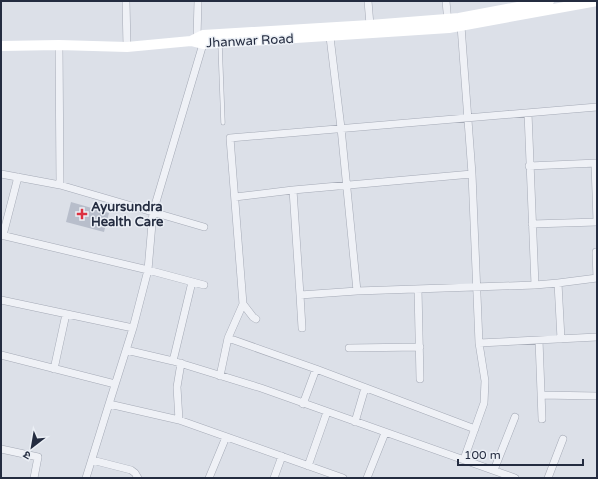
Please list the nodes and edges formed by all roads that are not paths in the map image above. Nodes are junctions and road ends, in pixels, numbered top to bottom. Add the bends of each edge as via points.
1 (126, 1) edge
2 (198, 1) edge
3 (368, 1) edge
4 (446, 1) edge
5 (549, 1) edge
6 (597, 1) edge
7 (448, 23) junction
8 (370, 25) junction
9 (461, 26) junction
10 (330, 37) junction
11 (197, 41) junction
12 (220, 43) junction
13 (59, 45) junction
14 (1, 46) edge
15 (127, 46) junction
16 (597, 107) edge
17 (528, 113) junction
18 (468, 118) junction
19 (223, 122) dead end
20 (341, 128) junction
21 (596, 164) edge
22 (529, 166) junction
23 (1, 174) edge
24 (472, 174) junction
25 (18, 177) junction
26 (60, 185) junction
27 (347, 186) junction
28 (293, 190) junction
29 (234, 197) junction
30 (154, 212) junction
31 (597, 222) edge
32 (532, 224) junction
33 (204, 227) dead end
34 (2, 235) edge
35 (596, 252) dead end
36 (148, 270) junction
37 (597, 278) edge
38 (192, 282) junction
39 (558, 283) junction
40 (204, 285) dead end
41 (535, 285) junction
42 (476, 287) junction
43 (418, 289) junction
44 (358, 291) junction
45 (300, 295) junction
46 (1, 300) edge
47 (243, 304) junction
48 (66, 314) junction
49 (256, 319) dead end
50 (133, 328) junction
51 (302, 328) dead end
52 (228, 338) junction
53 (597, 338) edge
54 (562, 339) junction
55 (539, 340) junction
56 (479, 343) junction
57 (420, 347) junction
58 (349, 348) dead end
59 (126, 350) junction
60 (1, 354) edge
61 (173, 361) junction
62 (181, 363) junction
63 (54, 369) junction
64 (316, 369) junction
65 (220, 376) junction
66 (420, 379) dead end
67 (115, 384) junction
68 (365, 388) junction
69 (541, 395) junction
70 (597, 396) edge
71 (109, 404) junction
72 (304, 404) junction
73 (328, 412) junction
74 (515, 417) dead end
75 (542, 419) dead end
76 (179, 420) junction
77 (355, 422) junction
78 (475, 429) junction
79 (385, 433) junction
80 (226, 437) junction
81 (563, 439) dead end
82 (1, 449) edge
83 (282, 456) junction
84 (464, 459) junction
85 (92, 460) junction
86 (308, 466) junction
87 (494, 470) junction
88 (335, 477) edge
89 (34, 478) edge
90 (86, 478) edge
91 (138, 478) edge
92 (209, 478) edge
93 (274, 478) edge
94 (343, 478) edge
95 (367, 478) edge
96 (515, 478) edge
97 (548, 478) edge

1 - 15 street
2 - 11 street
3 - 8 street
4 - 7 street
5 - 7 street, Jhanwar Road
6 - 9 street, Jhanwar Road
7 - 8 street, Jhanwar Road
7 - 9 street, Jhanwar Road
7 - 10 street, Jhanwar Road
8 - 11 street, Jhanwar Road via 203,36
9 - 18 street
10 - 12 street, Jhanwar Road
10 - 20 street
11 - 12 street, Jhanwar Road
11 - 15 street
11 - 30 street
12 - 19 lane
13 - 14 street
13 - 15 street
13 - 26 street
16 - 17 street
17 - 18 street
17 - 22 street
18 - 20 street
18 - 24 street
20 - 27 street
20 - 29 street via 230,138
21 - 22 street
21 - 31 street
22 - 32 street
23 - 25 street
24 - 27 street
24 - 42 street
25 - 26 street
25 - 34 street
26 - 30 street
27 - 28 street
27 - 44 street
28 - 29 street
28 - 45 street
29 - 47 street
30 - 33 street
30 - 36 street
31 - 32 street
32 - 41 street
34 - 36 street
35 - 37 street
36 - 38 street
36 - 50 street
37 - 39 street
38 - 40 street
38 - 61 street
39 - 41 street
39 - 54 street
41 - 42 street
42 - 43 street
42 - 56 street
43 - 44 street
43 - 57 street
44 - 45 street
45 - 51 street
46 - 48 street
47 - 49 street
47 - 52 street
48 - 50 street
48 - 63 street
50 - 59 street
52 - 64 street
52 - 65 street
53 - 54 street
54 - 55 street
55 - 56 street
55 - 69 street
56 - 78 street via 485,381 484,403
57 - 58 street
57 - 66 street
59 - 61 street
59 - 67 street
60 - 63 street
61 - 62 street
62 - 65 street
62 - 76 street via 177,387
63 - 67 street
64 - 68 street
64 - 72 street
65 - 72 street
67 - 71 street
68 - 77 street
68 - 78 street
69 - 70 street
69 - 75 street
71 - 76 street
71 - 85 street
72 - 73 street
73 - 77 street
73 - 86 street
74 - 87 street
76 - 80 street
77 - 79 street
78 - 84 street
79 - 84 street
79 - 95 street
80 - 83 street
80 - 92 street
81 - 97 street
82 - 89 street via 38,457
83 - 86 street
83 - 93 street
84 - 87 street
85 - 90 street
85 - 91 street via 130,470
86 - 88 street
87 - 96 street
88 - 94 street

